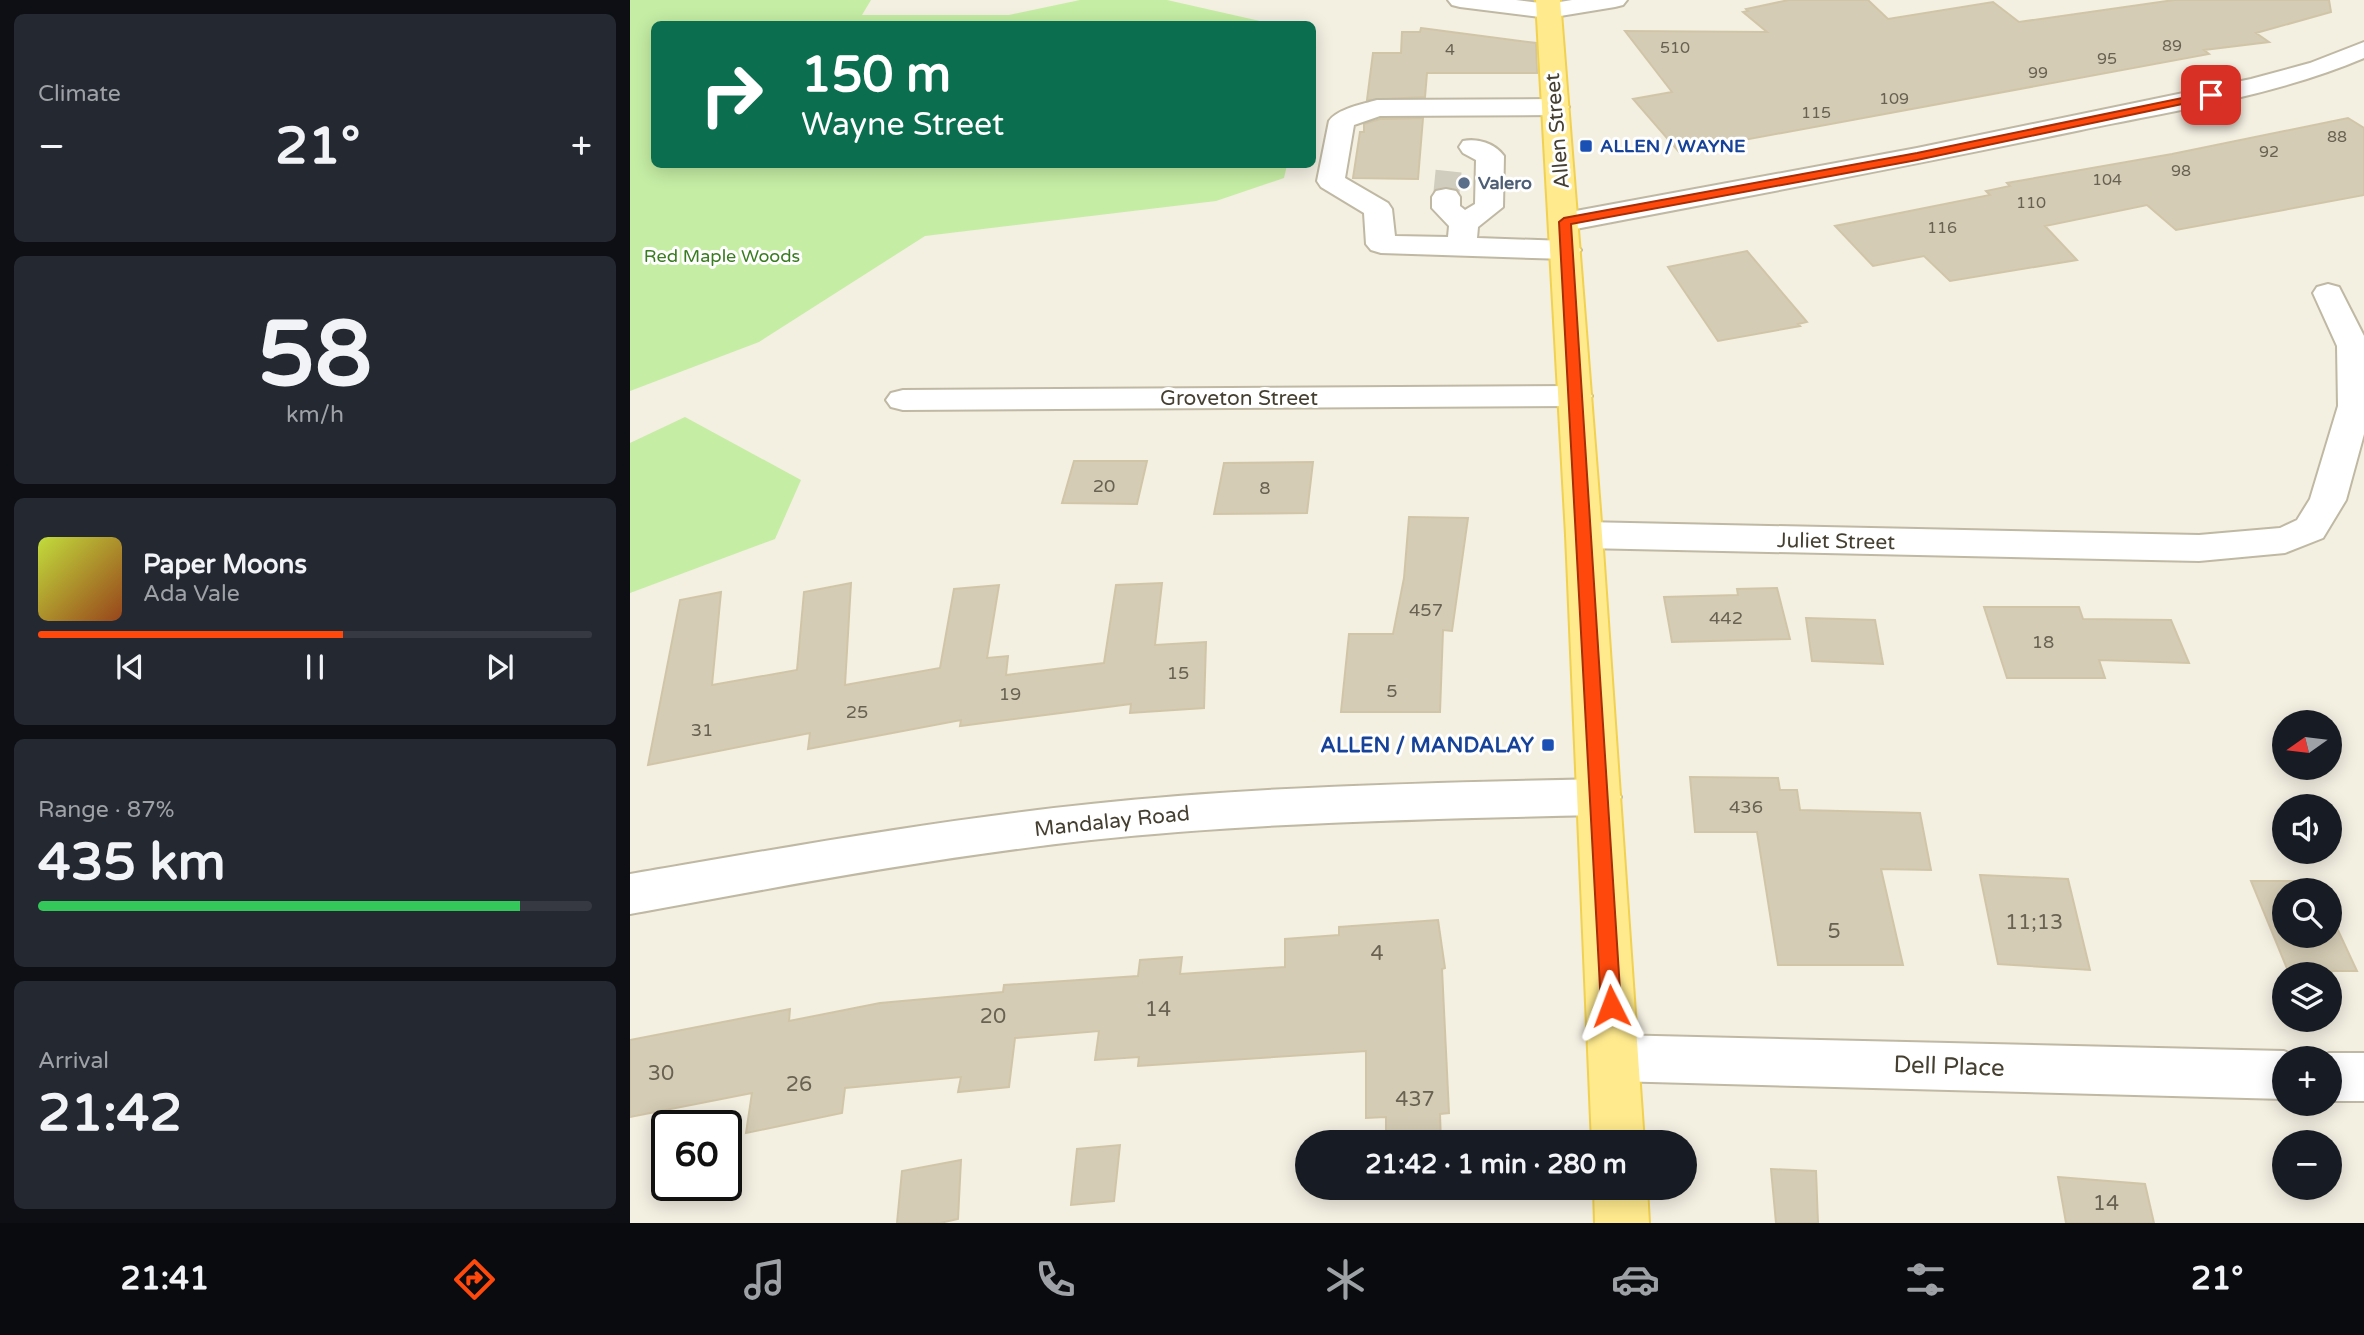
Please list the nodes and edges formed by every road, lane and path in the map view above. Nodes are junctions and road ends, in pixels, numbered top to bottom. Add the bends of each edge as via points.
1 (1460, 0) edge
2 (1615, 0) edge
3 (1548, 6) edge
4 (2364, 49) edge
5 (1476, 107) junction
6 (1556, 107) junction
7 (1446, 197) tunnel mouth
8 (1463, 235) junction
9 (1565, 236) junction
10 (2328, 293) dead end
11 (1575, 396) junction
12 (903, 400) dead end
13 (1584, 535) junction
14 (1599, 797) junction
15 (630, 894) edge
16 (1614, 1058) junction
17 (2272, 1075) edge
18 (2342, 1077) edge
19 (2364, 1077) edge
20 (1617, 1130) edge
21 (1621, 1200) edge
22 (1622, 1223) edge

1 - 3 street
2 - 3 street
3 - 6 main road, Allen Street
4 - 9 street via 2319,68 2254,86
5 - 6 street
5 - 8 street via 1461,152 1490,156 1489,207
5 - 8 street via 1377,108 1342,121 1331,181 1378,209 1381,244
6 - 9 main road, Allen Street
7 - 8 street via 1446,208
8 - 9 street
9 - 11 main road, Allen Street
10 - 13 street, Juliet Street via 2353,346 2355,406 2328,500 2309,529 2285,540 2199,548
11 - 12 street, Groveton Street
11 - 13 main road, Allen Street
13 - 14 main road, Allen Street
14 - 15 street, Mandalay Road via 1331,804 1090,822 847,856
14 - 16 main road, Allen Street
16 - 17 street, Dell Place
16 - 20 main road, Allen Street
18 - 19 street
21 - 22 main road

